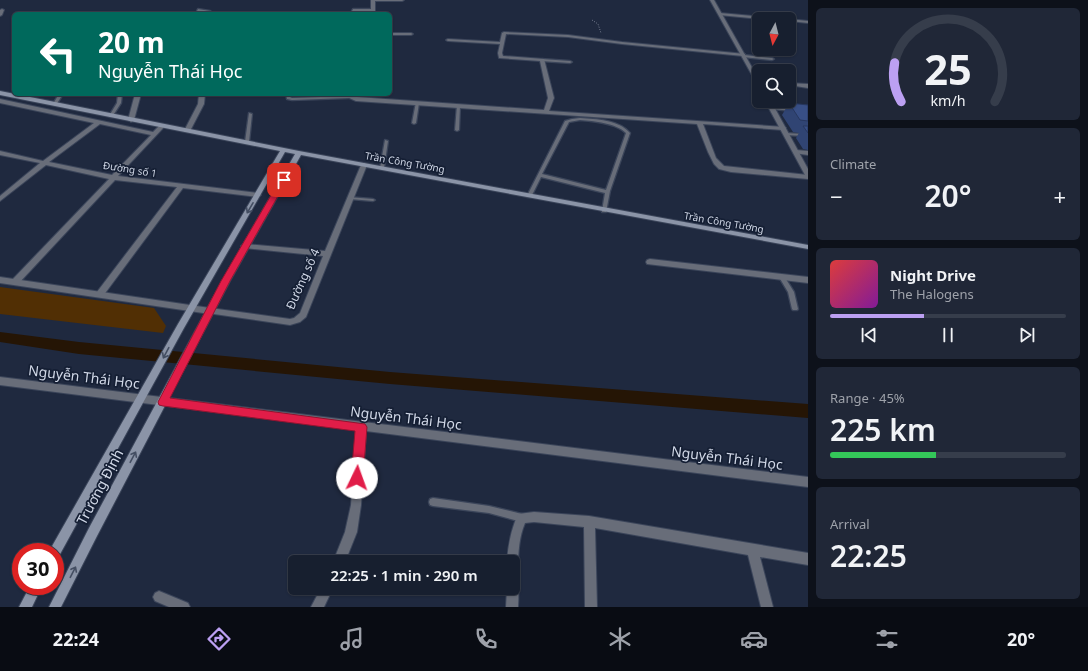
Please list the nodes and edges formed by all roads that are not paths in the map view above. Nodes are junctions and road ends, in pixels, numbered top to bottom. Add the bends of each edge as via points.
1 (374, 0) edge
2 (402, 0) edge
3 (712, 0) edge
4 (198, 10) dead end
5 (353, 10) dead end
6 (210, 12) edge
7 (373, 12) edge
8 (720, 14) junction
9 (752, 17) edge
10 (796, 21) edge
11 (808, 22) edge
12 (392, 34) edge
13 (411, 34) dead end
14 (448, 40) dead end
15 (502, 43) junction
16 (744, 55) junction
17 (772, 58) dead end
18 (542, 60) junction
19 (570, 62) dead end
20 (752, 70) edge
21 (796, 85) edge
22 (808, 86) edge
23 (0, 93) edge
24 (12, 94) edge
25 (22, 96) edge
26 (60, 96) edge
27 (120, 96) edge
28 (137, 96) edge
29 (202, 96) edge
30 (288, 96) edge
31 (350, 96) edge
32 (0, 101) edge
33 (417, 103) junction
34 (55, 104) junction
35 (458, 106) junction
36 (772, 108) joint
37 (800, 110) edge
38 (546, 112) junction
39 (250, 114) dead end
40 (111, 116) junction
41 (131, 120) junction
42 (99, 122) junction
43 (699, 122) junction
44 (414, 123) dead end
45 (162, 126) junction
46 (188, 130) junction
47 (456, 130) dead end
48 (785, 131) junction
49 (155, 134) junction
50 (805, 136) edge
51 (386, 141) dead end
52 (247, 142) junction
53 (283, 150) junction
54 (796, 152) junction
55 (0, 153) edge
56 (808, 153) edge
57 (299, 154) junction
58 (44, 162) junction
59 (364, 165) junction
60 (382, 168) junction
61 (539, 175) junction
62 (808, 176) edge
63 (115, 178) junction
64 (181, 186) junction
65 (607, 192) junction
66 (258, 194) junction
67 (528, 196) junction
68 (350, 198) junction
69 (0, 199) edge
70 (373, 200) dead end
71 (604, 211) junction
72 (245, 246) junction
73 (808, 247) edge
74 (328, 254) junction
75 (650, 262) dead end
76 (782, 277) junction
77 (0, 280) edge
78 (808, 280) edge
79 (15, 282) junction
80 (100, 294) junction
81 (191, 308) junction
82 (795, 308) dead end
83 (210, 311) junction
84 (0, 381) edge
85 (142, 398) junction
86 (163, 402) junction
87 (361, 427) junction
88 (808, 482) edge
89 (433, 502) dead end
90 (522, 518) junction
91 (589, 522) junction
92 (60, 543) edge
93 (753, 550) junction
94 (342, 555) edge
95 (808, 559) edge
96 (31, 595) edge
97 (323, 595) edge
98 (160, 597) dead end
99 (25, 607) edge
100 (55, 607) edge
101 (184, 607) edge
102 (317, 607) edge
103 (512, 607) edge
104 (590, 607) edge
105 (767, 607) edge

1 - 2 street
1 - 7 street
3 - 8 street
4 - 6 lane
5 - 7 lane
8 - 9 street
8 - 16 street
10 - 11 street
12 - 13 street
14 - 15 street
15 - 16 street via 502,34 506,33 598,39
15 - 18 street via 501,57
16 - 17 lane
16 - 20 street
18 - 19 lane
18 - 38 street via 551,98
21 - 22 street
23 - 24 main road, Trần Công Tường
25 - 34 main road, Trần Công Tường
26 - 34 lane
27 - 40 lane via 119,103
28 - 41 street
29 - 46 street via 201,104
30 - 31 lane via 292,99
31 - 33 street via 356,99
32 - 42 street
33 - 35 street
33 - 44 lane
34 - 40 main road, Trần Công Tường
35 - 38 street
35 - 47 lane
36 - 37 lane
36 - 48 street
38 - 43 street
39 - 52 lane
40 - 41 main road, Trần Công Tường
41 - 45 main road, Trần Công Tường
42 - 49 street
42 - 58 street
43 - 48 street
43 - 62 street via 720,167
45 - 46 main road, Trần Công Tường
45 - 49 street
46 - 52 main road, Trần Công Tường
48 - 50 lane
48 - 54 street
49 - 63 street
51 - 60 lane
52 - 53 main road, Trần Công Tường
53 - 57 main road, Trần Công Tường
53 - 66 main road
54 - 56 street
54 - 62 street
55 - 58 street, Đường số 1
57 - 59 main road, Trần Công Tường
57 - 72 main road
58 - 63 street, Đường số 1
58 - 69 street
59 - 60 main road, Trần Công Tường
59 - 68 street, Đường số 4
60 - 67 main road, Trần Công Tường
61 - 65 lane
61 - 65 lane via 567,121 570,119 615,124 628,133
61 - 67 lane
63 - 64 street, Đường số 1
63 - 79 street
64 - 66 street, Đường số 1
64 - 80 street
65 - 71 lane
66 -> 81 main road
67 - 71 main road, Trần Công Tường
68 - 70 lane
68 - 74 street, Đường số 4
71 - 73 main road, Trần Công Tường
72 - 74 street
72 - 83 main road
74 - 83 street, Đường số 4 via 303,315 296,320 269,320
75 - 76 street
76 - 78 street
76 - 82 lane via 791,292
77 - 79 street
79 - 80 street
80 - 81 street
81 - 83 street
81 -> 85 main road, Trương Định
83 - 86 main road, Trương Định
84 - 85 street, Nguyễn Thái Học
85 - 86 street, Nguyễn Thái Học
85 - 92 main road, Trương Định
86 - 87 street, Nguyễn Thái Học
100 -> 86 main road, Trương Định
87 - 88 street, Nguyễn Thái Học
87 - 94 street via 356,505 351,532
89 - 90 lane via 485,508
90 - 91 street
90 - 103 street via 517,528 514,547
91 - 93 street
91 - 104 street
93 - 95 street
93 - 105 street
96 - 99 main road
97 - 102 street
98 - 101 street

